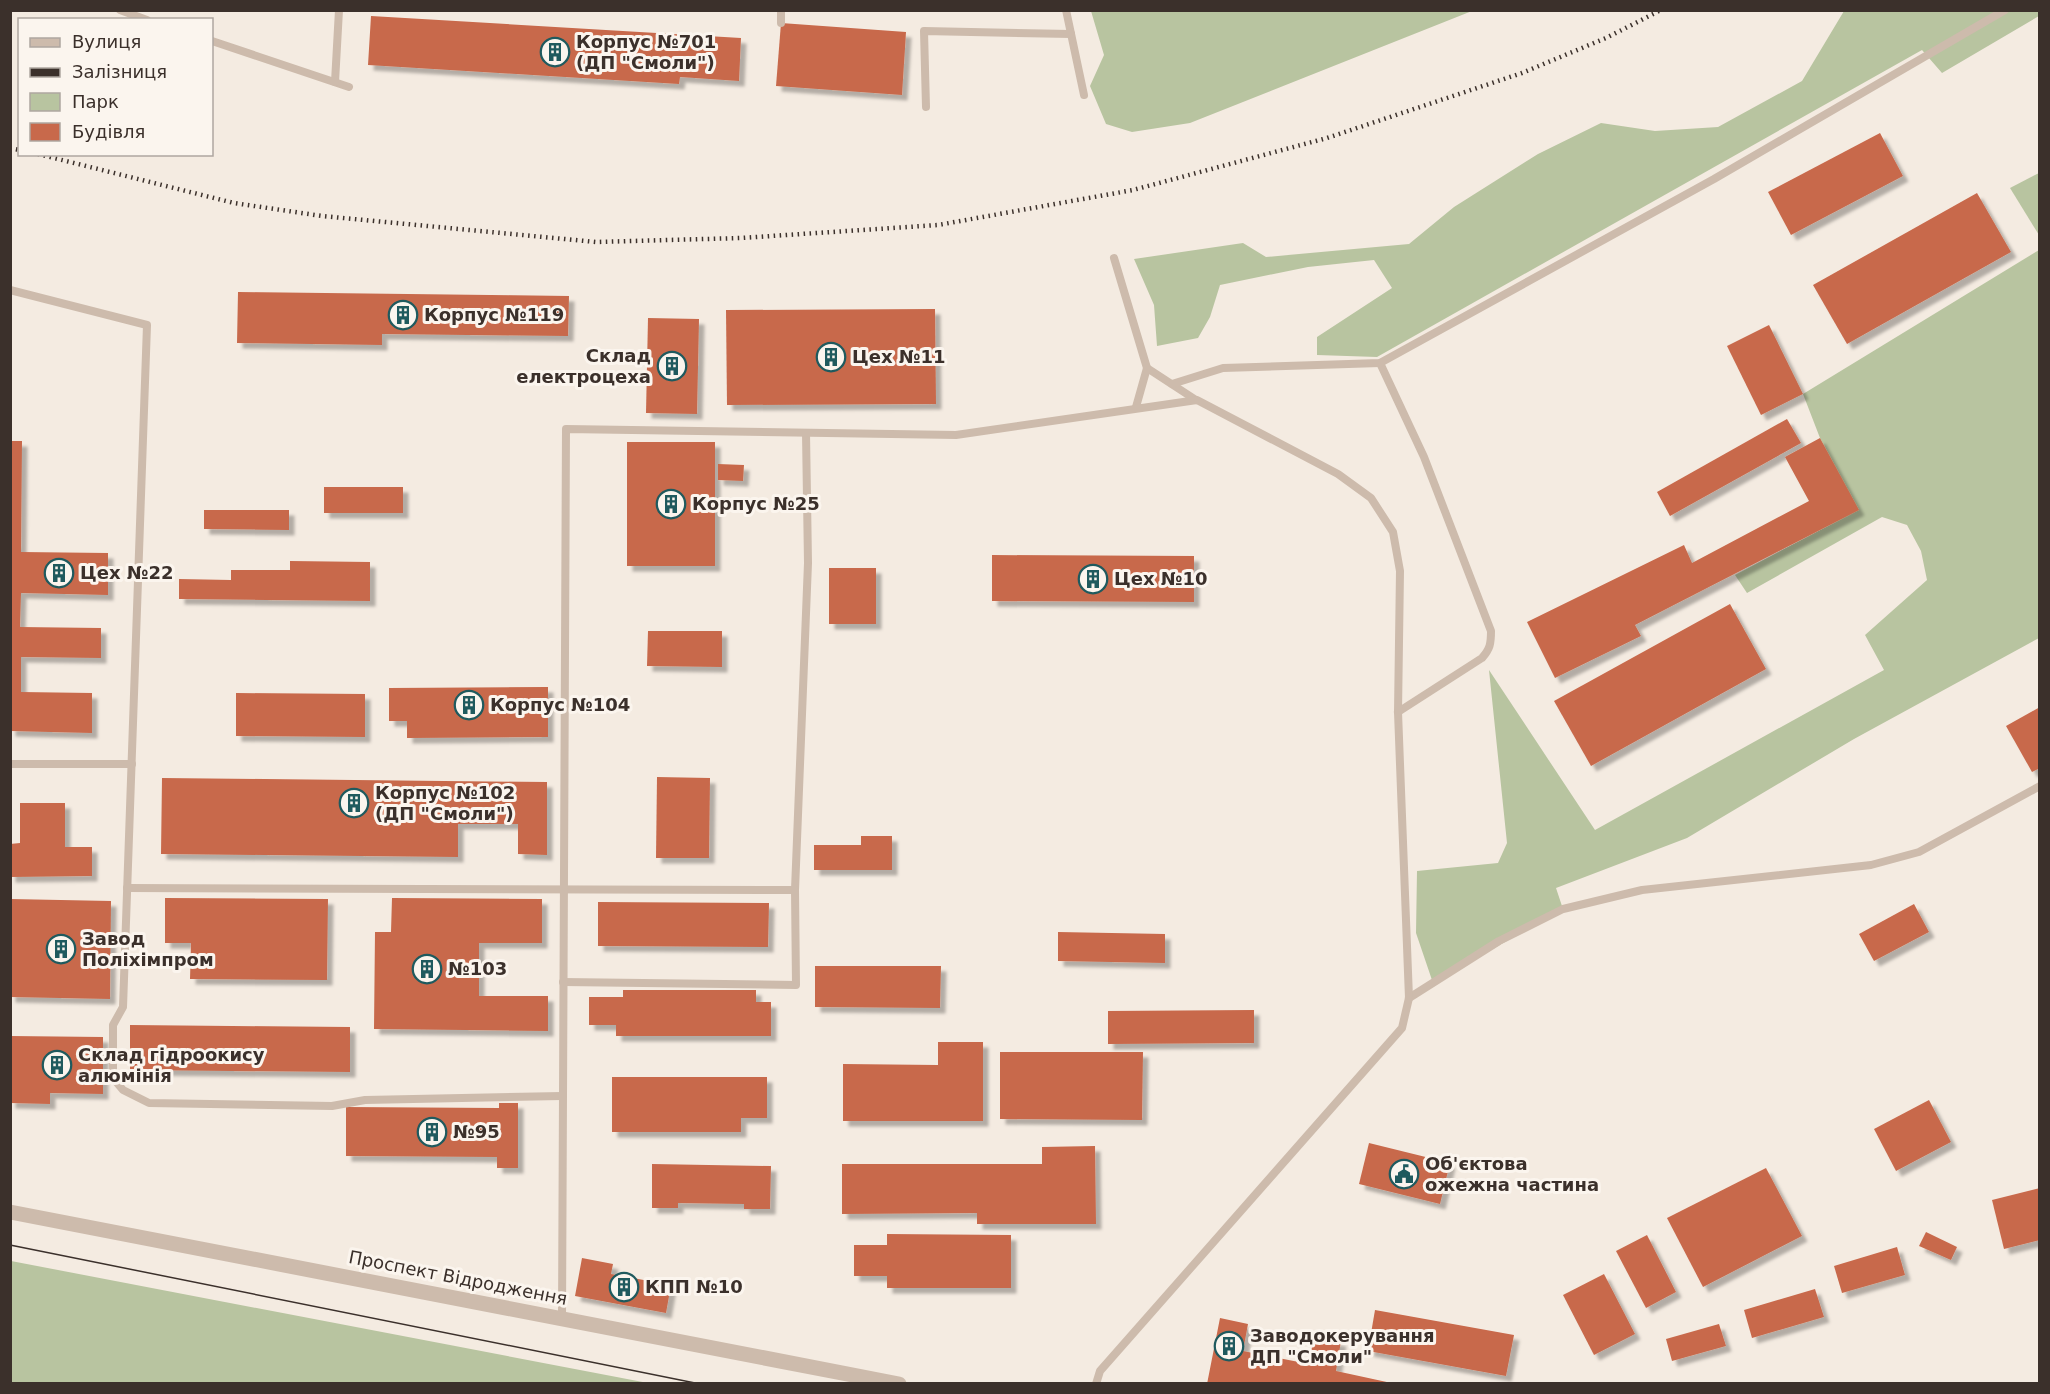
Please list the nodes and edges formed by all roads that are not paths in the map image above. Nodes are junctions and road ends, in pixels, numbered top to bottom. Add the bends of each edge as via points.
1 (120, 10) edge
2 (339, 10) edge
3 (781, 10) edge
4 (1066, 10) edge
5 (2005, 10) edge
6 (142, 18) edge
7 (781, 23) dead end
8 (1071, 34) junction
9 (213, 41) edge
10 (335, 82) junction
11 (349, 87) dead end
12 (1084, 95) dead end
13 (926, 107) dead end
14 (1114, 258) dead end
15 (10, 290) edge
16 (1380, 363) junction
17 (1147, 368) junction
18 (1172, 384) junction
19 (1197, 400) junction
20 (1136, 408) junction
21 (806, 433) junction
22 (1398, 712) junction
23 (10, 764) edge
24 (132, 764) junction
25 (2040, 786) edge
26 (127, 888) junction
27 (795, 890) junction
28 (564, 891) junction
29 (563, 982) junction
30 (1409, 998) junction
31 (562, 1096) junction
32 (10, 1212) edge
33 (562, 1318) junction
34 (898, 1383) edge
35 (1096, 1383) edge

1 - 6 lane
2 - 10 lane
3 - 7 lane
4 - 8 lane
5 - 16 lane via 1714,179
8 - 12 lane
8 - 13 lane via 924,31
9 - 10 lane
10 - 11 lane
14 - 17 lane
15 - 24 lane via 147,324
16 - 18 lane via 1223,368
16 - 22 lane via 1424,457 1491,631 1490,650 1482,658
17 - 18 lane
17 - 20 lane
18 - 19 lane
19 - 20 lane
19 - 22 lane via 1338,474 1371,498 1393,532 1400,571
20 - 21 lane via 956,435
21 - 27 lane via 808,563
21 - 28 lane via 566,429
22 - 30 lane
23 - 24 lane
24 - 26 lane
25 - 30 lane via 1919,852 1871,865 1642,890 1563,909 1499,941
26 - 28 lane
26 - 31 lane via 123,1008 113,1025 113,1078 136,1098 150,1103 332,1106 365,1100
27 - 28 lane
27 - 29 lane via 796,985
28 - 29 lane
29 - 31 lane
30 - 35 lane via 1402,1028 1100,1371
31 - 33 lane
32 - 33 street, Проспект Відродження
33 - 34 street, Проспект Відродження

